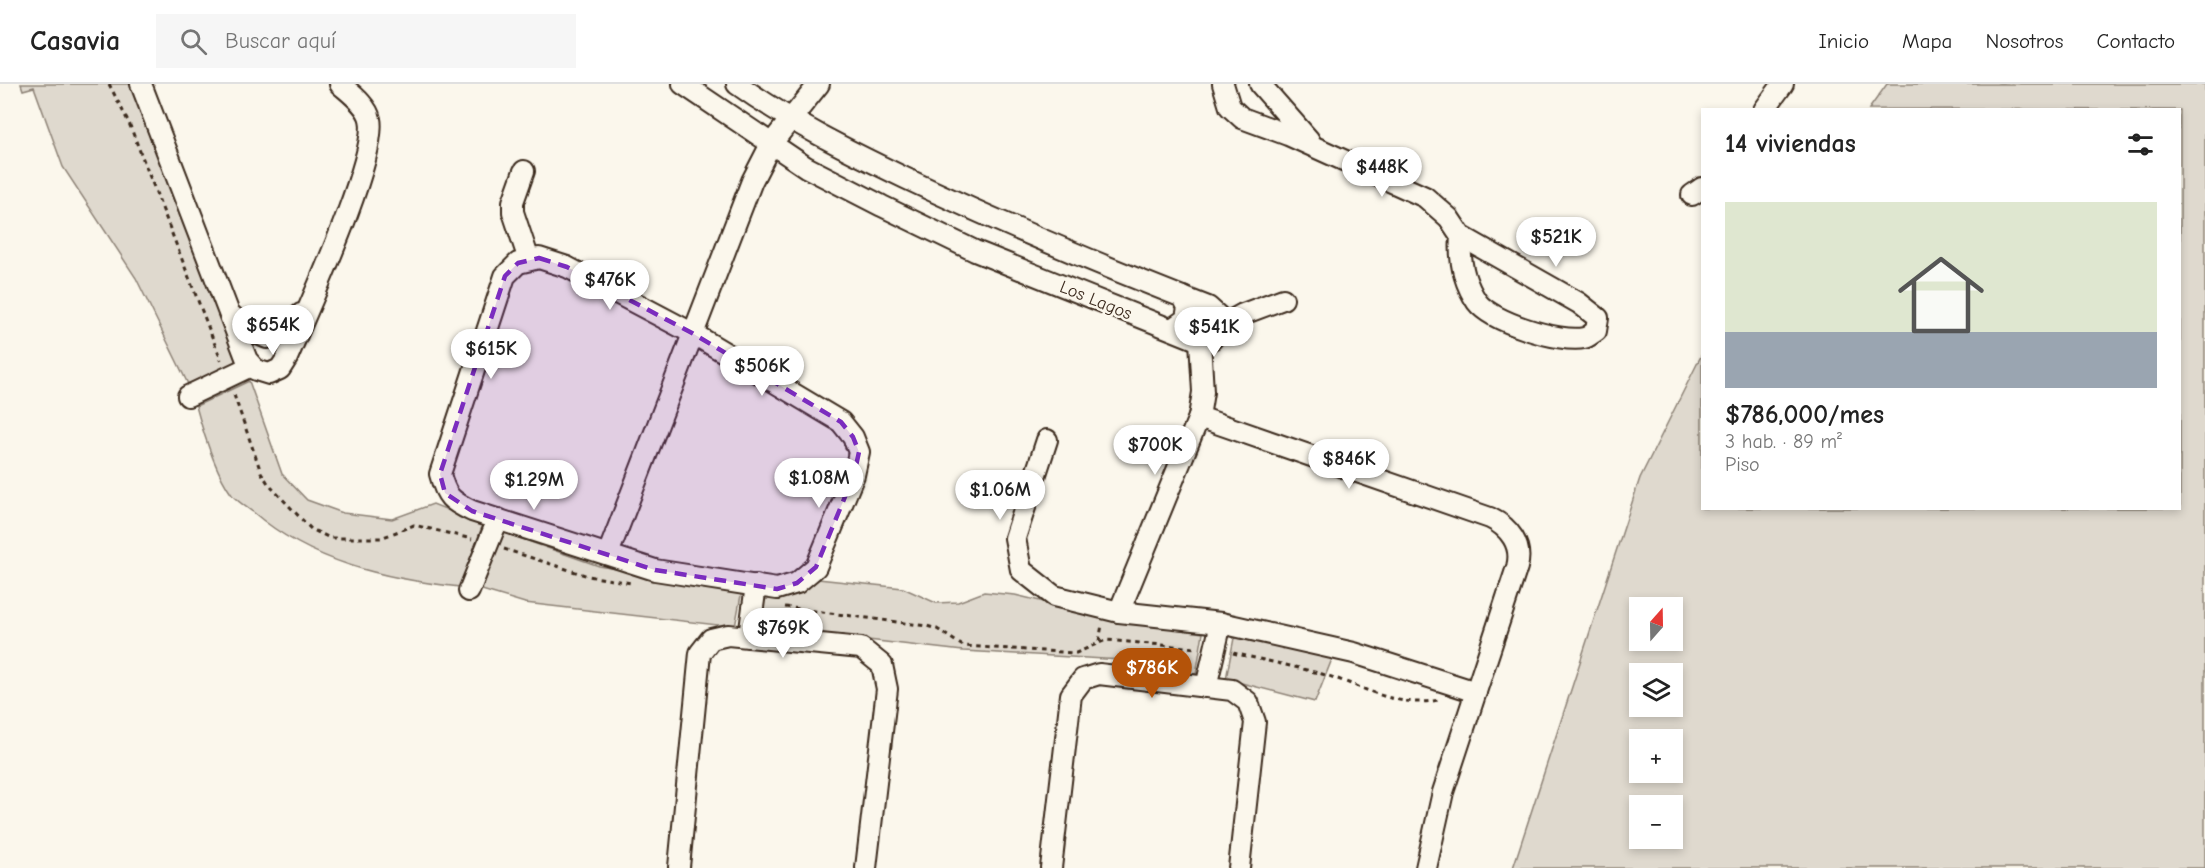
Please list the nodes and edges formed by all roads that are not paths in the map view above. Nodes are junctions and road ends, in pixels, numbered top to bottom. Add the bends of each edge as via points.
1 (141, 84) edge
2 (340, 84) edge
3 (683, 84) edge
4 (737, 84) edge
5 (819, 84) edge
6 (1223, 84) edge
7 (1260, 84) edge
8 (1783, 84) edge
9 (761, 90) edge
10 (1765, 108) edge
11 (789, 119) junction
12 (771, 144) junction
13 (1315, 147) junction
14 (524, 171) dead end
15 (1461, 236) junction
16 (529, 260) junction
17 (1183, 297) junction
18 (1283, 299) dead end
19 (309, 305) junction
20 (229, 313) junction
21 (1218, 328) junction
22 (1172, 329) junction
23 (692, 333) junction
24 (267, 338) junction
25 (1200, 341) junction
26 (287, 358) junction
27 (249, 363) junction
28 (188, 396) dead end
29 (1199, 417) junction
30 (1047, 440) dead end
31 (498, 519) junction
32 (608, 554) junction
33 (469, 591) dead end
34 (755, 594) junction
35 (1119, 612) junction
36 (1221, 623) junction
37 (749, 637) junction
38 (1206, 687) junction
39 (1476, 692) junction
40 (680, 867) edge
41 (866, 868) edge
42 (1051, 868) edge
43 (1239, 868) edge
44 (1426, 868) edge

1 - 20 street
2 - 19 street via 370,118 370,145
3 - 12 street, Los Lagos
4 - 9 street, Los Lagos
5 - 11 street
6 - 13 street via 1230,107 1242,118
7 - 13 street
8 - 10 street
9 - 11 street, Los Lagos
11 - 12 street
11 - 17 street, Los Lagos via 987,217
12 - 22 street, Los Lagos via 806,167 975,251
12 - 23 street via 745,195
13 - 15 street via 1425,197 1449,218
14 - 16 street via 513,212
15 - 15 street via 1459,258 1478,303 1515,327 1568,339 1587,338 1596,331 1598,318 1579,303
16 - 23 street via 539,258 567,267
16 - 31 street via 505,276 440,474 445,493 457,504
17 - 21 street, Los Lagos via 1208,306 1218,316
17 - 22 street via 1188,307 1186,319
18 - 21 street
19 - 24 street via 285,331
19 - 26 street
20 - 24 street via 247,329
20 - 27 street
21 - 25 street via 1212,339
22 - 25 street, Los Lagos
23 - 32 street
23 - 34 street via 841,422 859,452 854,475 816,567 797,583
24 - 26 street via 282,344
24 - 27 street via 253,344
25 - 29 street via 1203,392
26 - 27 street via 280,369 269,374 262,374
27 - 28 street
29 - 35 street
29 - 39 street via 1490,518 1506,528 1516,542 1519,561
30 - 35 street via 1014,537 1022,570 1054,597
31 - 32 street
31 - 33 street
32 - 34 street via 655,570
34 - 37 street
35 - 36 street
36 - 38 street
36 - 39 street via 1354,653
37 - 40 street via 716,637 700,653
37 - 41 street via 861,648 882,665 887,689
38 - 42 street via 1099,674 1077,684 1070,701
38 - 43 street via 1238,693 1254,715
39 - 44 street via 1443,792

